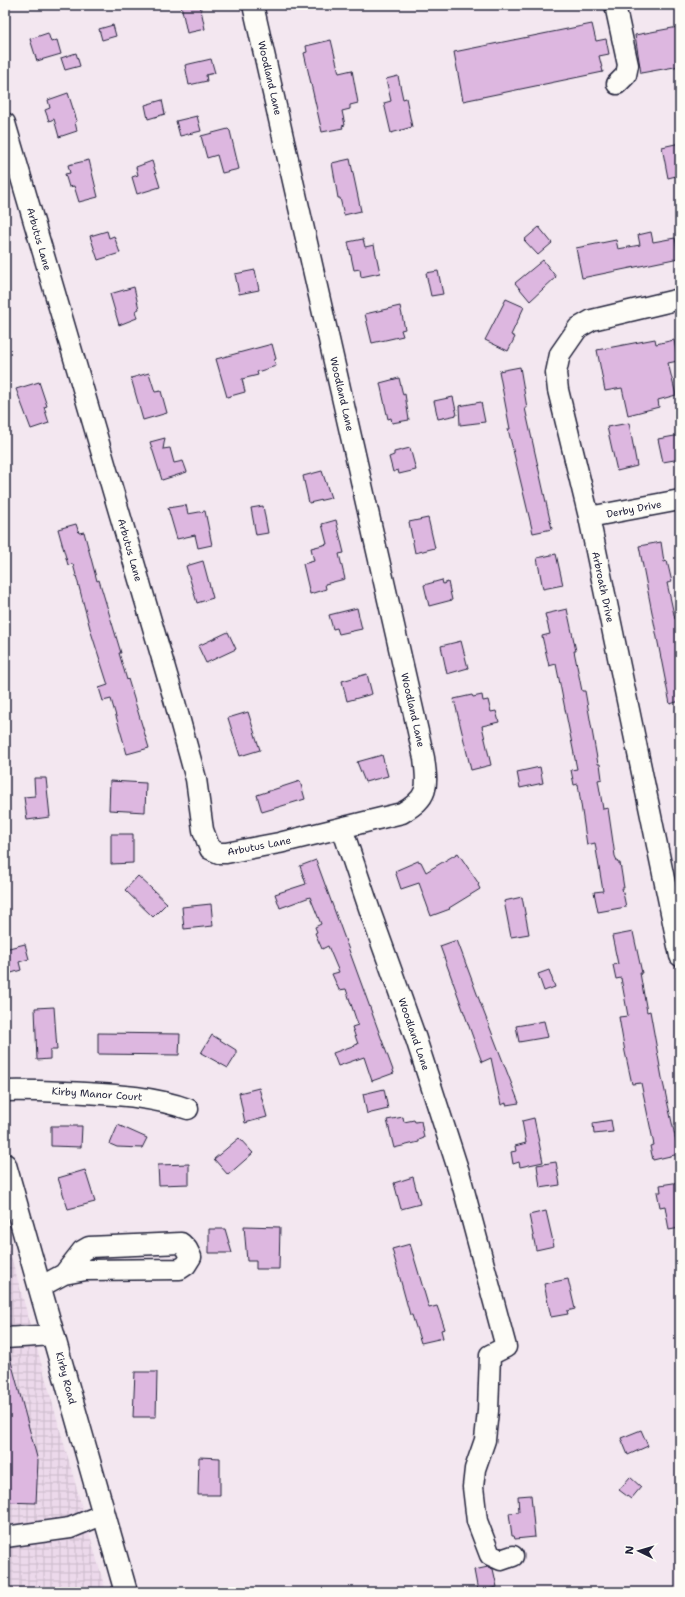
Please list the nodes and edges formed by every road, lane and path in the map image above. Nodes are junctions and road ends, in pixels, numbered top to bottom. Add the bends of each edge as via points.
1 (253, 5) edge
2 (615, 5) edge
3 (617, 84) dead end
4 (5, 123) edge
5 (680, 298) edge
6 (680, 500) edge
7 (588, 517) junction
8 (342, 828) junction
9 (680, 956) edge
10 (5, 1091) edge
11 (188, 1109) dead end
12 (5, 1165) edge
13 (64, 1274) junction
14 (40, 1287) junction
15 (54, 1335) junction
16 (5, 1338) edge
17 (104, 1514) junction
18 (5, 1537) edge
19 (513, 1556) dead end
20 (126, 1592) edge

1 - 8 street, Woodland Lane via 423,750 426,777 421,800 402,814
2 - 3 street via 628,65 626,75
4 - 8 street, Arbutus Lane via 174,699 196,779 203,830 210,849 226,853
5 - 7 street, Arbroath Drive via 592,320 578,328 560,354 556,373 558,390
6 - 7 street, Derby Drive
7 - 9 street, Arbroath Drive
8 - 19 street, Woodland Lane via 457,1165 506,1347 490,1355 485,1440 475,1469 473,1487 477,1521 490,1555 501,1560
10 - 11 street, Kirby Manor Court via 133,1096
12 - 14 main road, Kirby Road
13 - 13 street via 86,1270 180,1269 191,1257 181,1243 89,1247 82,1251
13 - 14 street
14 - 15 main road, Kirby Road
15 - 16 street
15 - 17 main road, Kirby Road
17 - 18 street via 70,1528
17 - 20 main road, Kirby Road

